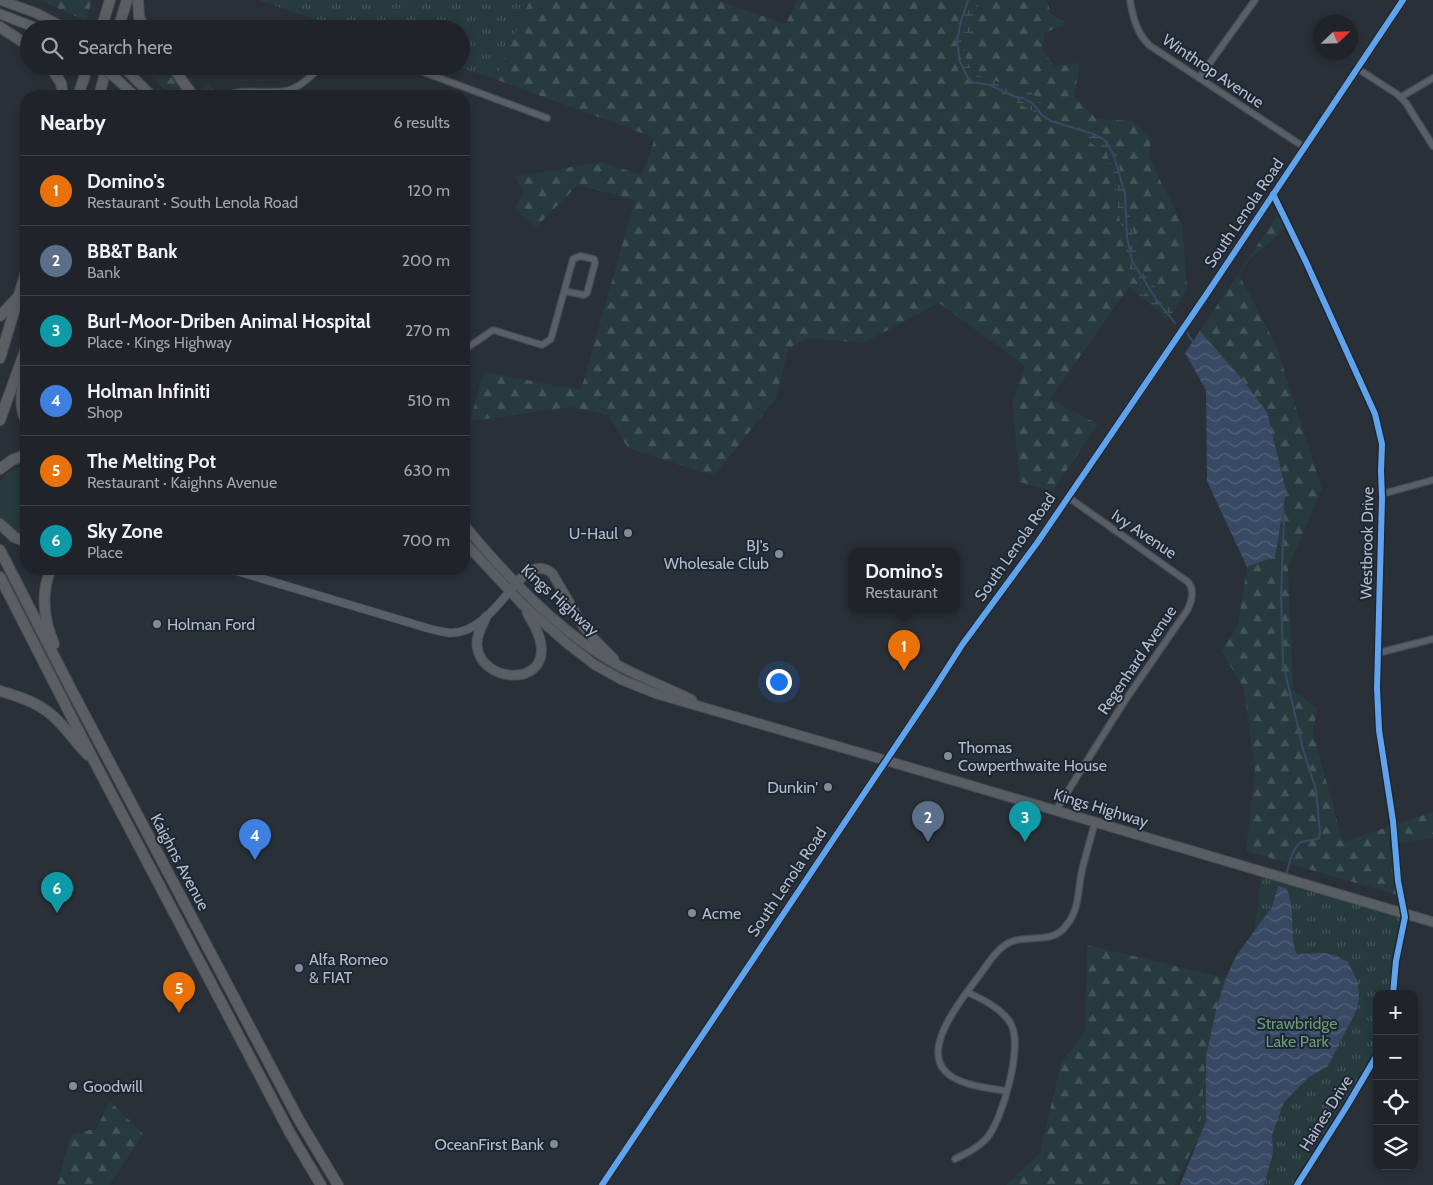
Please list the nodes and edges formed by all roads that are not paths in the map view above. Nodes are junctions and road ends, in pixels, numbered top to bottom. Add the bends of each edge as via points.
1 (0, 0) edge
2 (110, 0) edge
3 (127, 0) edge
4 (138, 0) edge
5 (1130, 0) edge
6 (1255, 0) edge
7 (1403, 0) edge
8 (0, 14) edge
9 (50, 20) edge
10 (104, 20) edge
11 (121, 20) edge
12 (140, 20) edge
13 (20, 22) edge
14 (0, 27) edge
15 (20, 40) edge
16 (1358, 69) junction
17 (56, 75) edge
18 (85, 75) edge
19 (104, 75) edge
20 (112, 75) edge
21 (131, 75) edge
22 (178, 75) edge
23 (311, 75) edge
24 (430, 75) edge
25 (1199, 78) junction
26 (1433, 78) edge
27 (62, 90) edge
28 (80, 90) edge
29 (100, 90) edge
30 (129, 90) edge
31 (146, 90) edge
32 (189, 90) edge
33 (287, 90) edge
34 (1401, 98) junction
35 (547, 118) dead end
36 (1433, 146) edge
37 (1304, 147) junction
38 (1273, 194) junction
39 (564, 291) junction
40 (20, 295) joint
41 (0, 316) edge
42 (470, 346) edge
43 (0, 358) edge
44 (20, 365) edge
45 (0, 420) edge
46 (20, 457) edge
47 (0, 469) edge
48 (1433, 480) edge
49 (1382, 494) junction
50 (1068, 497) junction
51 (0, 524) edge
52 (470, 532) edge
53 (20, 540) edge
54 (470, 549) edge
55 (0, 550) edge
56 (49, 575) edge
57 (250, 575) edge
58 (0, 577) edge
59 (517, 583) junction
60 (509, 591) junction
61 (1191, 600) joint
62 (522, 604) junction
63 (486, 616) junction
64 (1433, 639) edge
65 (1378, 653) junction
66 (623, 668) junction
67 (66, 681) junction
68 (0, 691) edge
69 (703, 706) junction
70 (93, 759) junction
71 (886, 760) junction
72 (1056, 810) junction
73 (1095, 822) junction
74 (1404, 913) junction
75 (1433, 922) edge
76 (1394, 990) edge
77 (968, 992) junction
78 (1373, 1062) edge
79 (1006, 1091) junction
80 (955, 1159) dead end
81 (321, 1185) edge
82 (338, 1185) edge
83 (602, 1185) edge
84 (1297, 1185) edge

1 - 9 main road
2 - 10 highway
3 - 11 highway
4 - 12 highway
5 - 25 street, Winthrop Avenue via 1136,26 1144,40
6 - 25 street
7 - 16 street, South Lenola Road
8 - 13 main road
14 - 15 highway
16 - 34 street
16 - 37 street, South Lenola Road
17 - 27 highway
18 - 28 highway
19 - 29 highway
20 - 30 main road, bridge
21 - 31 main road
22 - 32 highway
23 - 33 street
24 - 35 street
25 - 37 street, Winthrop Avenue
26 - 34 street
34 - 36 street
37 - 38 street, South Lenola Road
38 - 49 street, Westbrook Drive via 1375,414 1382,444
38 - 50 street, South Lenola Road
39 - 39 street via 573,259 580,256 594,259 587,293
39 - 42 street via 551,339 547,342 542,344 493,330
40 - 41 highway
40 - 43 highway
44 - 45 highway
46 - 47 highway
48 - 49 street
49 - 65 street, Westbrook Drive
50 - 61 street, Ivy Avenue via 1188,582 1193,592
50 - 71 street, South Lenola Road via 962,645
51 - 53 highway
52 - 59 main road, Kings Highway
54 - 60 main road, Kings Highway
55 - 67 highway, Kaighns Avenue
56 - 67 highway via 45,588 45,611
57 - 63 street via 442,632 467,630
58 - 70 highway, Kaighns Avenue
59 - 60 street
59 - 66 main road, Kings Highway via 564,628
59 - 66 main road via 534,569 552,573 583,626
60 - 62 main road
60 - 63 street
61 - 72 street, Regenhard Avenue
62 - 63 main road via 542,648 538,663 524,674 503,674 482,659 477,643
62 - 69 main road, Kings Highway via 595,665 657,694
64 - 65 street
65 - 74 street, Westbrook Drive via 1379,730
66 - 69 main road, Kings Highway
67 - 82 highway, Kaighns Avenue via 299,1120
68 - 70 highway via 24,698 48,711
69 - 71 main road, Kings Highway
70 - 81 highway, Kaighns Avenue via 285,1125
71 - 72 main road, Kings Highway
71 - 83 street, South Lenola Road
72 - 73 main road, Kings Highway
73 - 74 main road, Kings Highway
73 - 77 street via 1076,907 1066,927 1054,936 1006,944 994,955
74 - 75 main road, Kings Highway
74 - 76 street
77 - 79 street via 1002,1013 1012,1025 1015,1050
77 - 79 street via 943,1031 939,1043 940,1061 944,1071 960,1080
78 - 84 street, Haines Drive
79 - 80 street via 996,1123 987,1138

